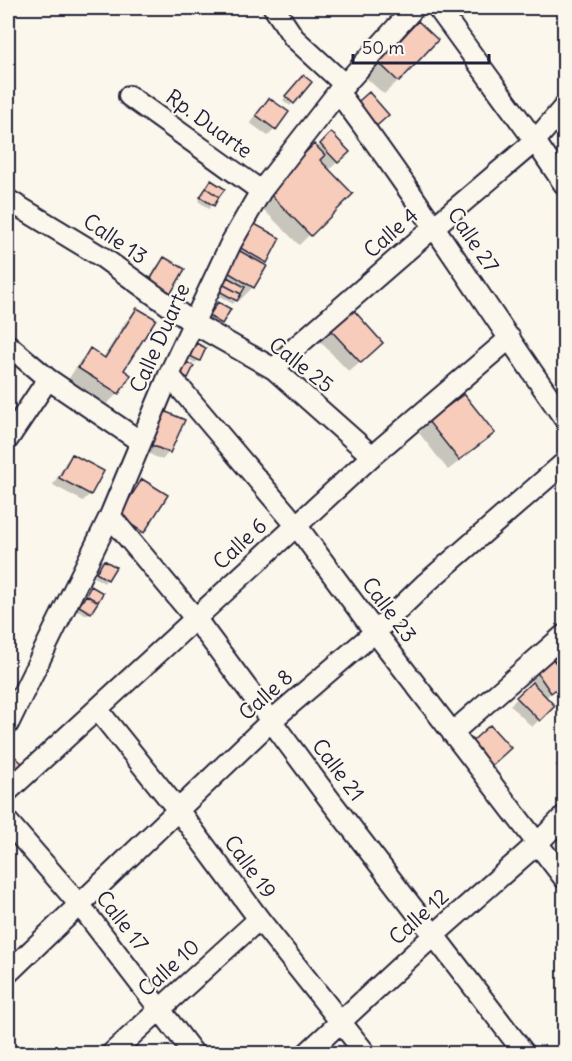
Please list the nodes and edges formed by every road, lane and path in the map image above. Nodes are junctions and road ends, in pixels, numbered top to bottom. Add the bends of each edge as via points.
1 (274, 8) edge
2 (414, 8) edge
3 (438, 8) edge
4 (341, 89) junction
5 (129, 96) dead end
6 (564, 107) edge
7 (536, 141) junction
8 (564, 184) edge
9 (261, 191) junction
10 (8, 200) edge
11 (435, 226) junction
12 (193, 323) junction
13 (510, 338) junction
14 (8, 345) edge
15 (274, 369) junction
16 (169, 375) junction
17 (48, 379) junction
18 (564, 418) edge
19 (8, 439) edge
20 (141, 442) junction
21 (372, 456) junction
22 (564, 463) edge
23 (110, 516) junction
24 (296, 525) junction
25 (195, 618) junction
26 (375, 632) junction
27 (564, 635) edge
28 (97, 709) junction
29 (271, 721) junction
30 (8, 724) edge
31 (452, 733) junction
32 (8, 791) edge
33 (178, 810) junction
34 (564, 816) edge
35 (8, 822) edge
36 (538, 843) junction
37 (564, 878) edge
38 (79, 904) junction
39 (259, 919) junction
40 (434, 935) junction
41 (8, 973) edge
42 (160, 1008) junction
43 (341, 1021) junction
44 (111, 1053) edge
45 (194, 1053) edge
46 (306, 1053) edge
47 (366, 1053) edge
48 (525, 1053) edge

1 - 4 street, Calle 27 via 294,38
2 - 4 street, Calle Duarte
3 - 7 street
4 - 9 street, Calle Duarte
4 - 11 street, Calle 27
5 - 9 street, Rp. Duarte
6 - 7 street, Calle 4
7 - 8 street
7 - 11 street, Calle 4
9 - 12 street, Calle Duarte
10 - 12 street, Calle 13 via 102,257
11 - 13 street, Calle 27
11 - 15 street, Calle 4
12 - 15 street, Calle 25
12 - 16 street, Calle Duarte
13 - 18 street, Calle 27
13 - 21 street, Calle 6
14 - 17 street
15 - 21 street, Calle 25
16 - 20 street, Calle Duarte
16 - 24 street, Calle 23
17 - 19 street
17 - 20 street
20 - 23 street, Calle Duarte
21 - 24 street, Calle 6
22 - 26 street, Calle 8
23 - 25 street, Calle 21
23 - 30 street, Calle Duarte
24 - 25 street, Calle 6
24 - 26 street, Calle 23
25 - 28 street, Calle 6
25 - 29 street, Calle 21
26 - 29 street, Calle 8
26 - 31 street, Calle 23
27 - 31 street
28 - 32 street, Calle 6
28 - 33 street, Calle 19
29 - 33 street, Calle 8
29 - 40 street, Calle 21
31 - 36 street, Calle 23
33 - 38 street, Calle 8
33 - 39 street, Calle 19
34 - 36 street, Calle 12
35 - 38 street, Calle 17
36 - 37 street, Calle 23
36 - 40 street, Calle 12
38 - 41 street, Calle 8
38 - 42 street, Calle 17
39 - 42 street, Calle 10
39 - 43 street, Calle 19
40 - 43 street, Calle 12
40 - 48 street, Calle 21
42 - 44 street, Calle 10
42 - 45 street, Calle 17
43 - 46 street, Calle 12
43 - 47 street, Calle 19

